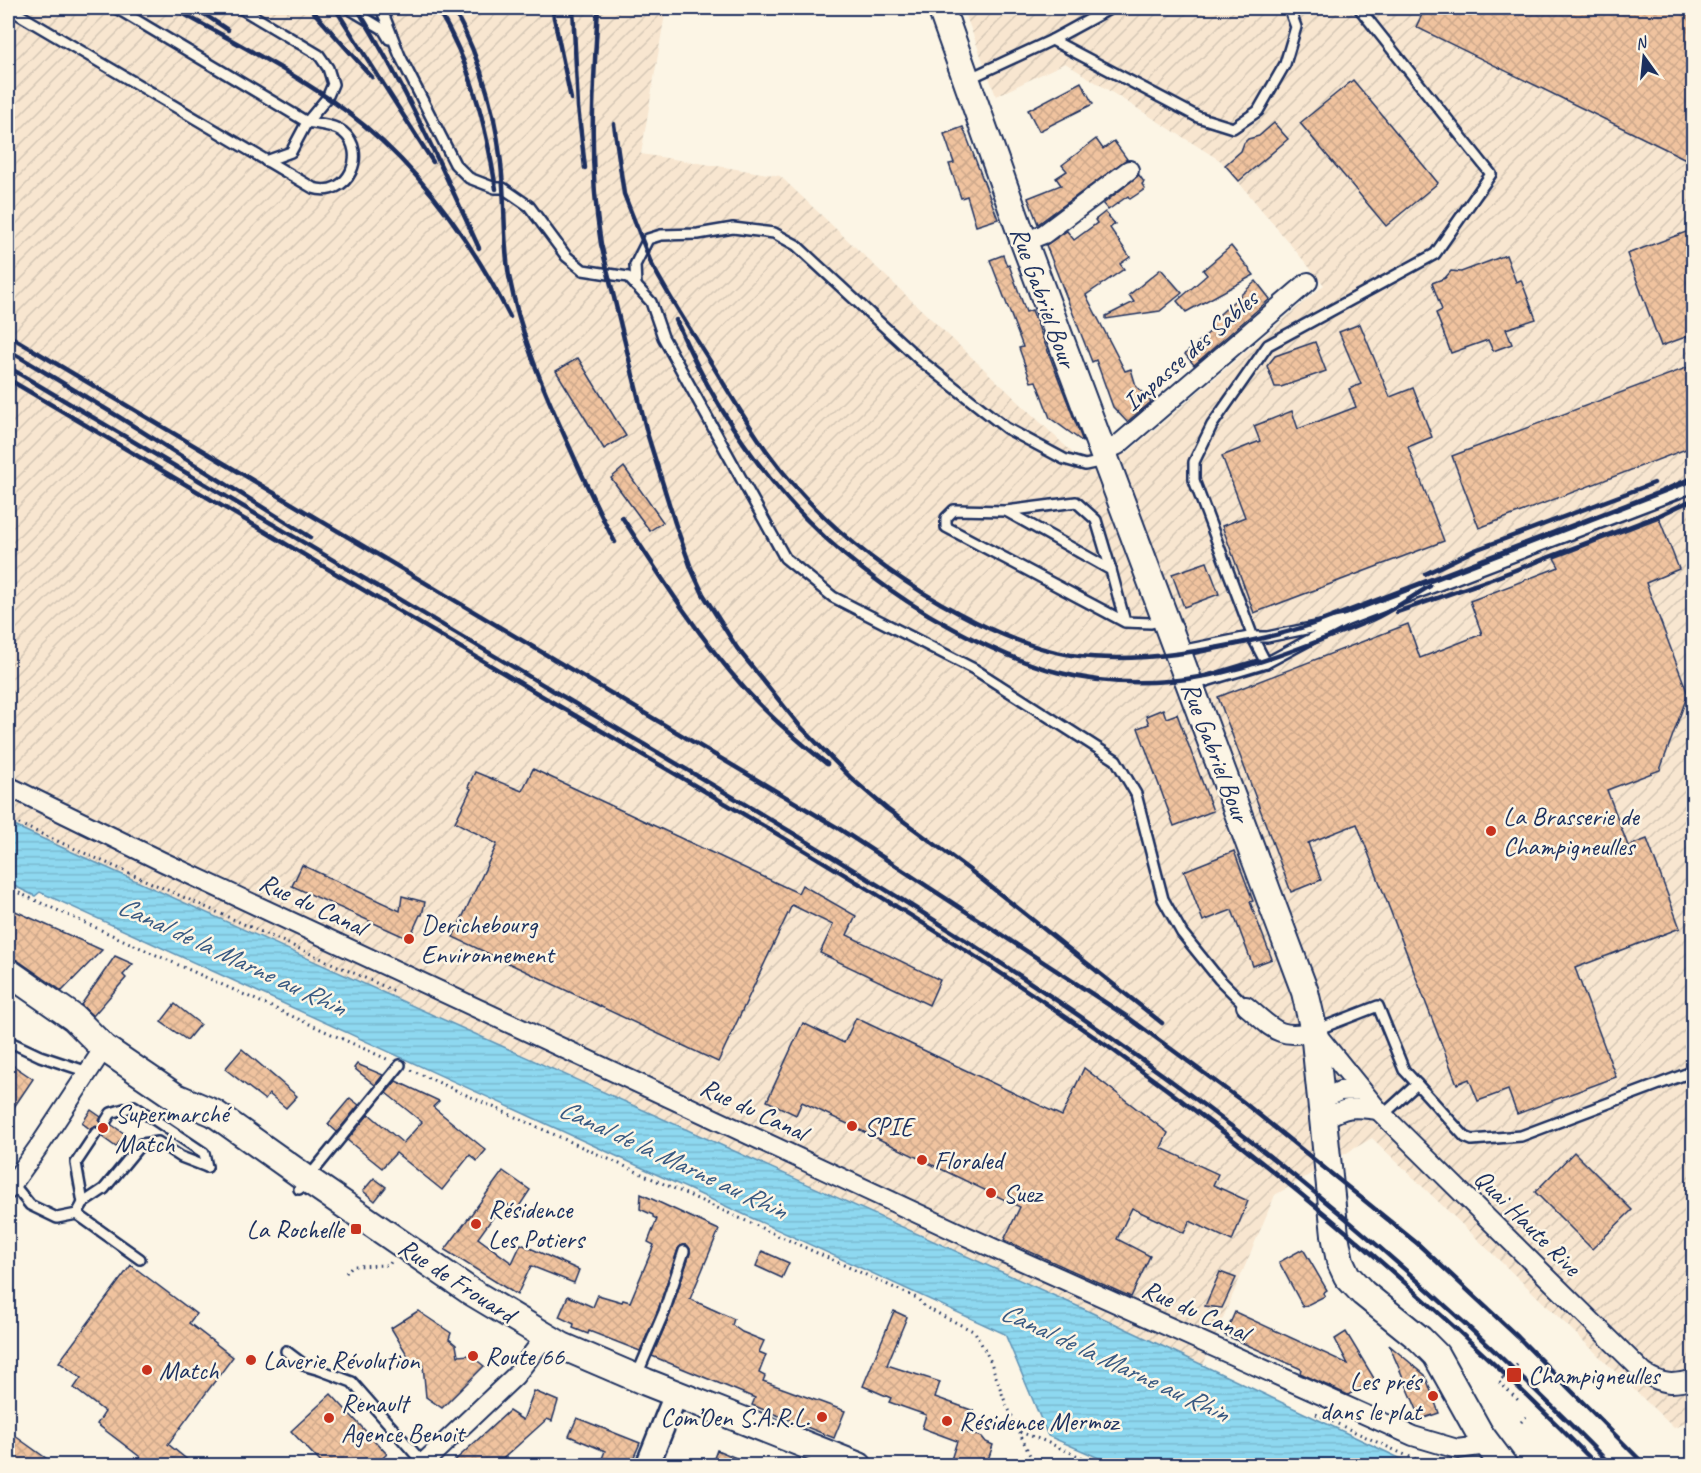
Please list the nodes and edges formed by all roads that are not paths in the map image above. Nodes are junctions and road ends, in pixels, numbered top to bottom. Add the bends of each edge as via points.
1 (8, 8) edge
2 (116, 8) edge
3 (240, 8) edge
4 (348, 8) edge
5 (381, 8) edge
6 (941, 8) edge
7 (1111, 8) edge
8 (1289, 8) edge
9 (1359, 8) edge
10 (1052, 40) junction
11 (400, 56) junction
12 (966, 80) junction
13 (307, 122) junction
14 (266, 161) junction
15 (1129, 170) dead end
16 (1024, 242) junction
17 (1308, 282) dead end
18 (636, 285) junction
19 (1104, 457) junction
20 (1694, 487) edge
21 (1006, 511) junction
22 (1111, 570) junction
23 (1166, 620) junction
24 (1345, 621) junction
25 (1125, 622) junction
26 (1253, 637) junction
27 (1178, 652) junction
28 (1266, 663) junction
29 (1190, 686) junction
30 (8, 786) edge
31 (8, 972) edge
32 (8, 991) edge
33 (1246, 1006) joint
34 (1314, 1031) junction
35 (8, 1041) edge
36 (104, 1048) junction
37 (400, 1065) road end
38 (1694, 1071) edge
39 (88, 1072) junction
40 (1417, 1084) junction
41 (1361, 1090) junction
42 (1323, 1109) junction
43 (1380, 1112) junction
44 (106, 1120) dead end
45 (96, 1133) dead end
46 (303, 1184) junction
47 (10, 1187) edge
48 (83, 1203) junction
49 (77, 1214) junction
50 (684, 1251) dead end
51 (140, 1259) dead end
52 (542, 1341) junction
53 (286, 1351) dead end
54 (636, 1378) junction
55 (1694, 1379) edge
56 (674, 1399) junction
57 (1488, 1445) junction
58 (422, 1464) edge
59 (647, 1466) edge
60 (824, 1466) edge
61 (859, 1466) edge
62 (1504, 1466) edge

1 - 14 lane
2 - 13 lane
3 - 13 lane via 319,55 328,68 333,84
4 - 11 lane via 383,29
5 - 11 lane
6 - 12 main road, Rue Gabriel Bour
7 - 10 lane
8 - 10 lane via 1296,27 1286,64 1258,111 1233,128 1198,117
9 - 26 lane via 1491,174 1435,254 1268,345 1212,425 1194,462 1194,480
10 - 12 lane
11 - 18 lane via 455,164 469,178 503,188 529,206 566,256 583,270 628,277
12 - 16 main road, Rue Gabriel Bour
13 - 14 lane via 291,152
13 - 14 lane via 341,130 348,137 354,159 351,175 341,186 323,191 313,188
15 - 16 street via 1044,234
16 - 19 main road, Rue Gabriel Bour
17 - 19 street, Impasse des Sables
18 - 19 lane via 635,265 648,239 733,228 774,233 796,245 920,360 1006,428 1064,459 1085,465
18 - 33 lane via 651,302 663,337 785,558 832,597 974,669 1116,760 1136,794 1163,899 1182,933
19 - 23 main road, Rue Gabriel Bour
20 - 24 lane
21 - 22 lane
21 - 22 lane via 1076,502 1096,520
21 - 25 lane via 954,510 946,518 946,527
22 - 25 lane
23 - 25 lane
23 - 27 main road, Rue Gabriel Bour
24 - 26 lane
24 - 28 lane
26 - 27 lane
26 - 28 lane
27 - 29 main road, Rue Gabriel Bour
28 - 29 lane
29 - 34 main road, Rue Gabriel Bour via 1298,971
30 - 57 street, Rue du Canal via 171,866 966,1236 1413,1436 1458,1449
31 - 36 main road, Rue de Frouard via 74,1018
32 - 36 main road, Rue de Frouard via 65,1031
33 - 34 street via 1279,1033 1295,1036
34 - 40 lane via 1378,1006 1404,1070
34 - 41 street, Quai Haute Rive
34 - 42 main road, Rue Gabriel Bour
35 - 39 lane
36 - 39 street
36 - 46 main road, Rue de Frouard via 176,1097 206,1128
37 - 46 lane
38 - 40 lane via 1521,1136 1472,1140
39 - 47 street
40 - 43 lane
41 - 42 street via 1340,1091
41 - 43 street, Quai Haute Rive
42 - 43 street via 1350,1107
42 - 57 main road, Rue Gabriel Bour via 1337,1252 1342,1267 1363,1293 1436,1355
43 - 55 street, Quai Haute Rive via 1644,1373 1660,1382 1675,1384
44 - 48 lane via 111,1113 134,1106 204,1154 207,1167 158,1142 141,1144 104,1189
45 - 48 lane via 76,1163
46 - 52 main road, Rue de Frouard
46 - 52 main road, Rue de Frouard via 356,1229 462,1301
47 - 49 lane via 30,1204 57,1218
48 - 49 lane
49 - 51 lane
50 - 54 lane
52 - 54 main road, Rue de Frouard
52 - 56 main road, Rue de Frouard via 555,1356
52 - 58 street via 515,1376
53 - 58 lane via 306,1366 352,1382
54 - 56 main road, Rue de Frouard
56 - 59 street
56 - 60 main road, Rue de Frouard
56 - 61 main road, Rue de Frouard
57 - 62 main road, Rue Gabriel Bour

